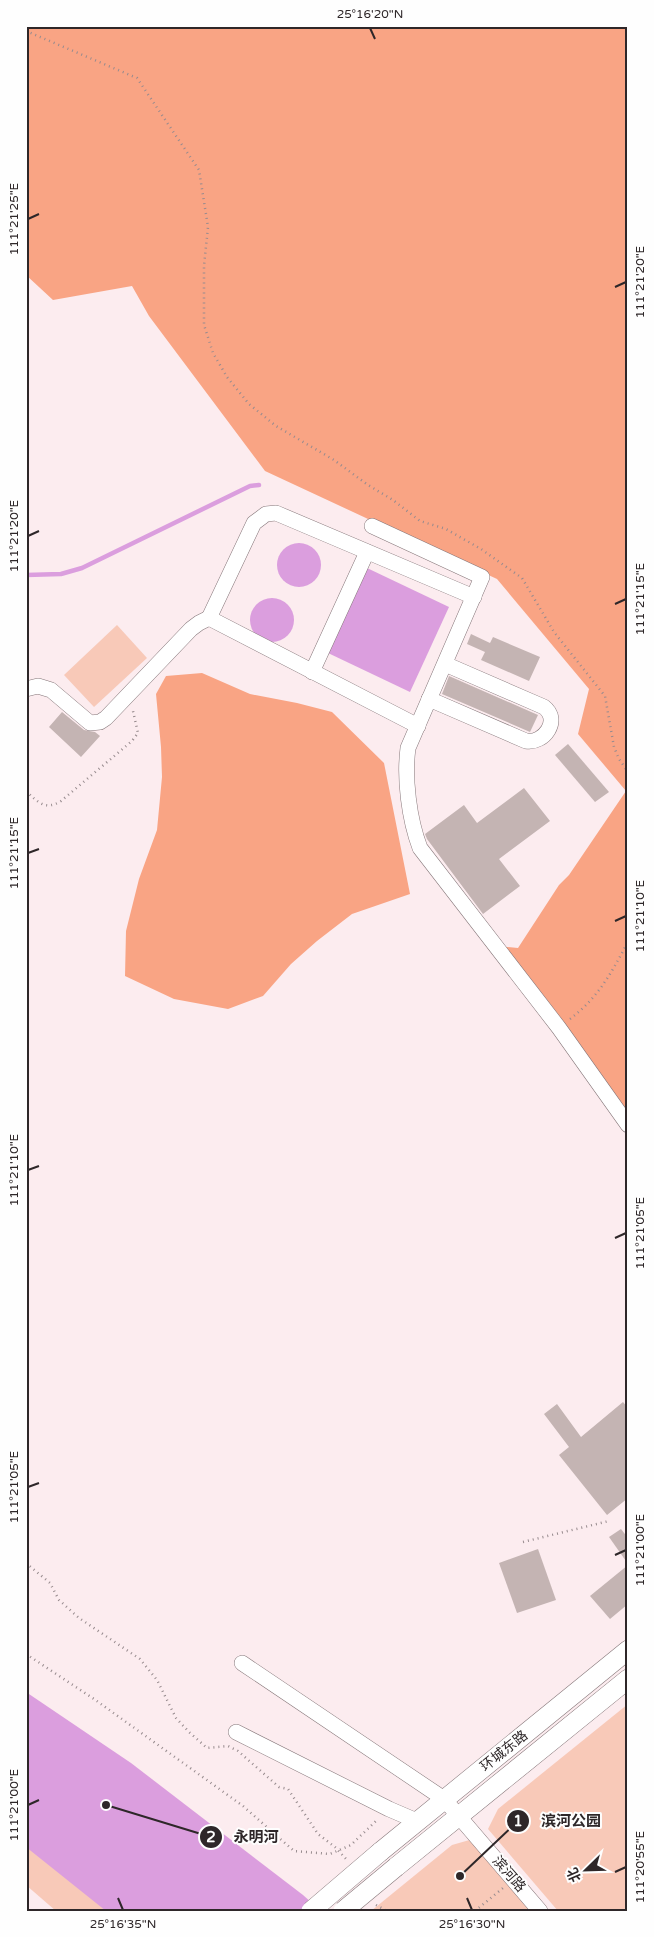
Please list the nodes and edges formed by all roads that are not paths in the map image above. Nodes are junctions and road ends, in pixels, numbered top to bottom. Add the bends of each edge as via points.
1 (372, 526) dead end
2 (367, 552) junction
3 (474, 597) junction
4 (210, 618) junction
5 (445, 664) junction
6 (312, 672) junction
7 (26, 689) edge
8 (430, 699) junction
9 (418, 726) junction
10 (628, 1125) edge
11 (628, 1650) edge
12 (242, 1663) dead end
13 (628, 1678) edge
14 (236, 1732) dead end
15 (444, 1799) junction
16 (458, 1816) junction
17 (417, 1821) junction
18 (310, 1911) edge
19 (343, 1911) edge
20 (540, 1911) edge

1 - 3 street via 482,577
2 - 3 street
2 - 4 street via 276,513 266,514 254,523
2 - 6 street
3 - 5 street
4 - 6 street
4 - 7 street via 191,629 100,722 90,723 51,690 38,686
5 - 8 street
5 - 8 street via 544,707 550,711 551,724 541,738 534,742 526,741
6 - 9 street
8 - 9 street
9 - 10 street via 408,748 406,762 414,832 420,848 559,1028
11 - 15 main road, 环城东路
12 - 15 street, 滨河路
13 - 16 main road, 环城东路
14 - 17 street
15 - 16 street, 滨河路
15 - 17 main road, 环城东路
16 - 19 main road, 环城东路, bridge
16 - 20 street, 滨河路
17 - 18 main road, 环城东路, bridge

